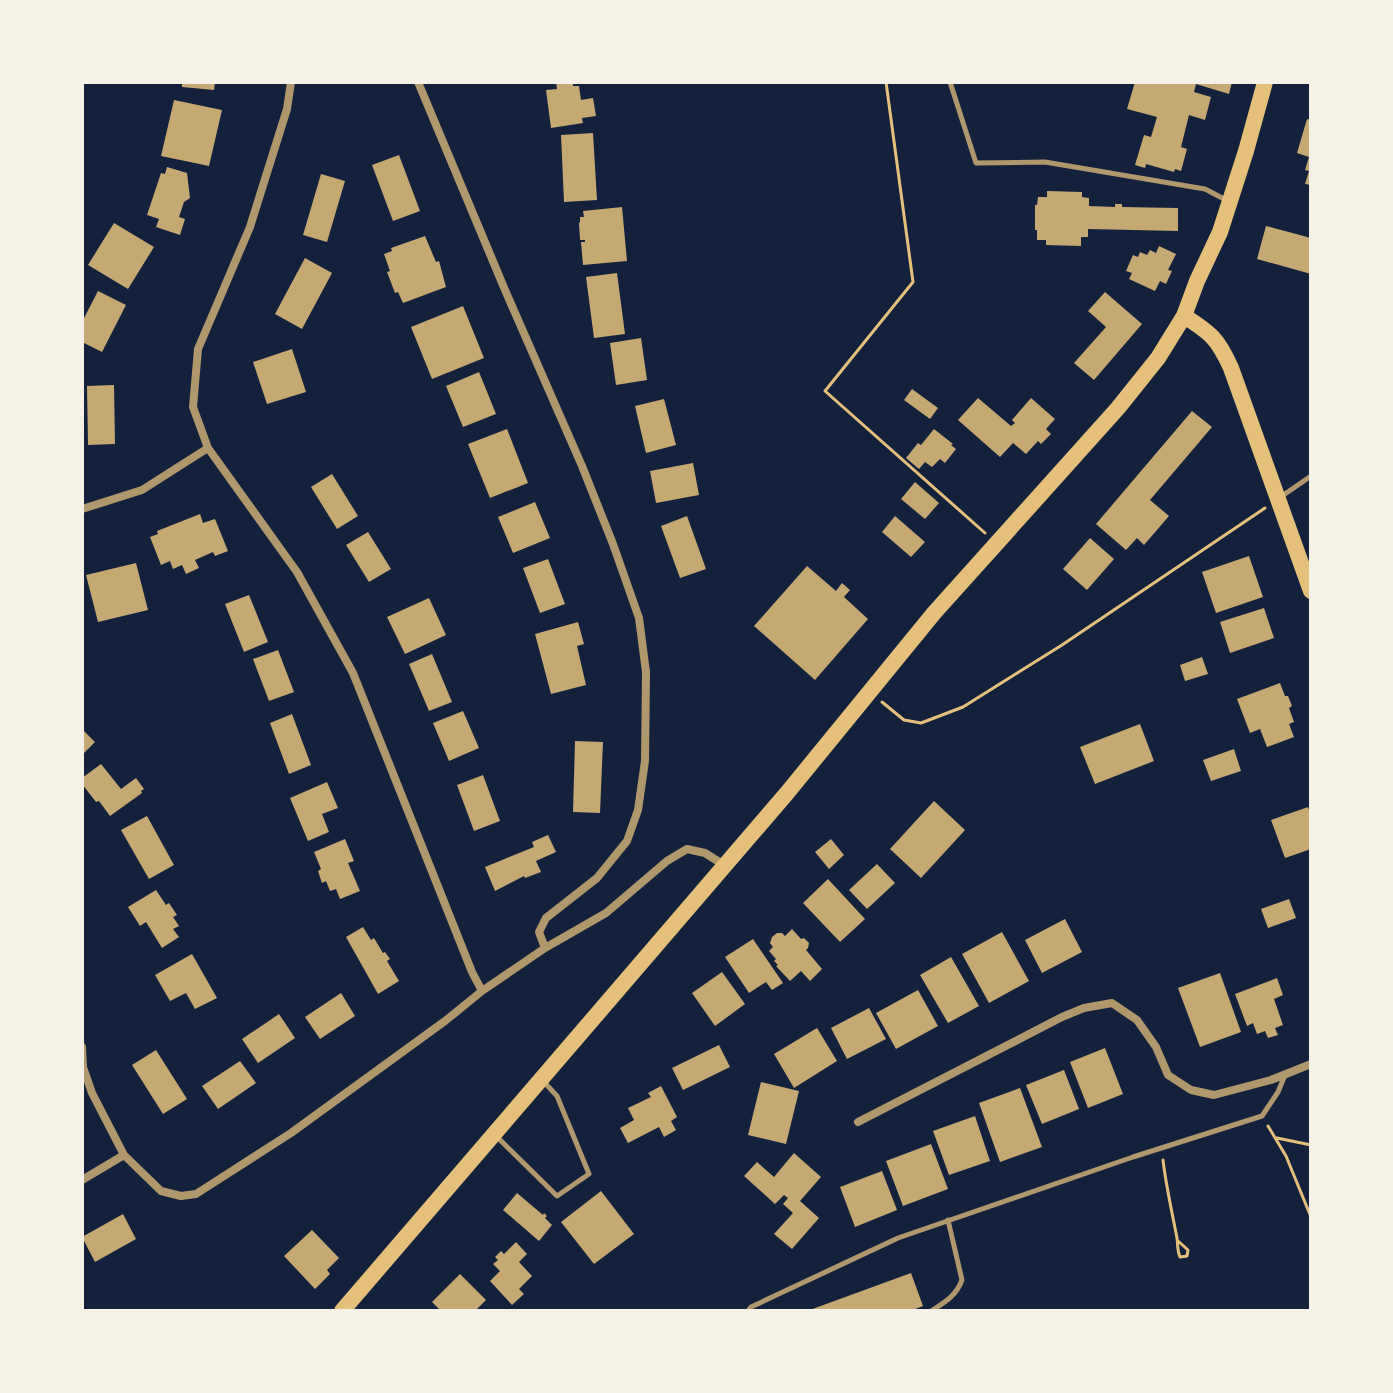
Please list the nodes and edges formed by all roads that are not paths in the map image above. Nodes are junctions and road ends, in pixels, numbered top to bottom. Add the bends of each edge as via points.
1 (291, 82) edge
2 (418, 82) edge
3 (950, 82) edge
4 (1265, 82) edge
5 (1230, 202) junction
6 (1184, 316) junction
7 (208, 448) junction
8 (1311, 476) edge
9 (1278, 499) junction
10 (82, 509) edge
11 (1311, 591) edge
12 (725, 866) junction
13 (545, 948) junction
14 (482, 991) junction
15 (82, 1047) edge
16 (1311, 1064) edge
17 (1285, 1074) junction
18 (541, 1079) junction
19 (858, 1122) dead end
20 (494, 1134) junction
21 (124, 1155) junction
22 (82, 1180) edge
23 (948, 1220) junction
24 (342, 1311) edge
25 (748, 1311) edge
26 (931, 1311) edge

1 - 7 street via 250,227 198,349 193,407
2 - 13 street via 582,466 639,618 646,672 645,761 638,810 627,841 597,878 546,918 539,932
3 - 5 lane via 976,163 1045,162 1205,189
4 - 5 main road
5 - 6 main road
6 - 9 main road via 1207,330 1221,347
6 - 12 main road via 1118,408 934,613
7 - 10 street via 142,490
7 - 14 street via 297,572 353,673
8 - 9 lane
9 - 11 main road
12 - 13 street via 687,849 606,913
12 - 18 main road
13 - 14 street
14 - 21 street via 291,1133 196,1194 161,1191
15 - 21 street via 92,1093
16 - 17 street
17 - 19 street via 1214,1095 1191,1090 1168,1075 1137,1020 1112,1003 1062,1017
17 - 23 lane via 1262,1116
18 - 20 main road
18 - 20 lane via 557,1096 589,1174 557,1196
20 - 24 main road
21 - 22 street
23 - 25 lane via 898,1238
23 - 26 lane via 962,1280 959,1289

